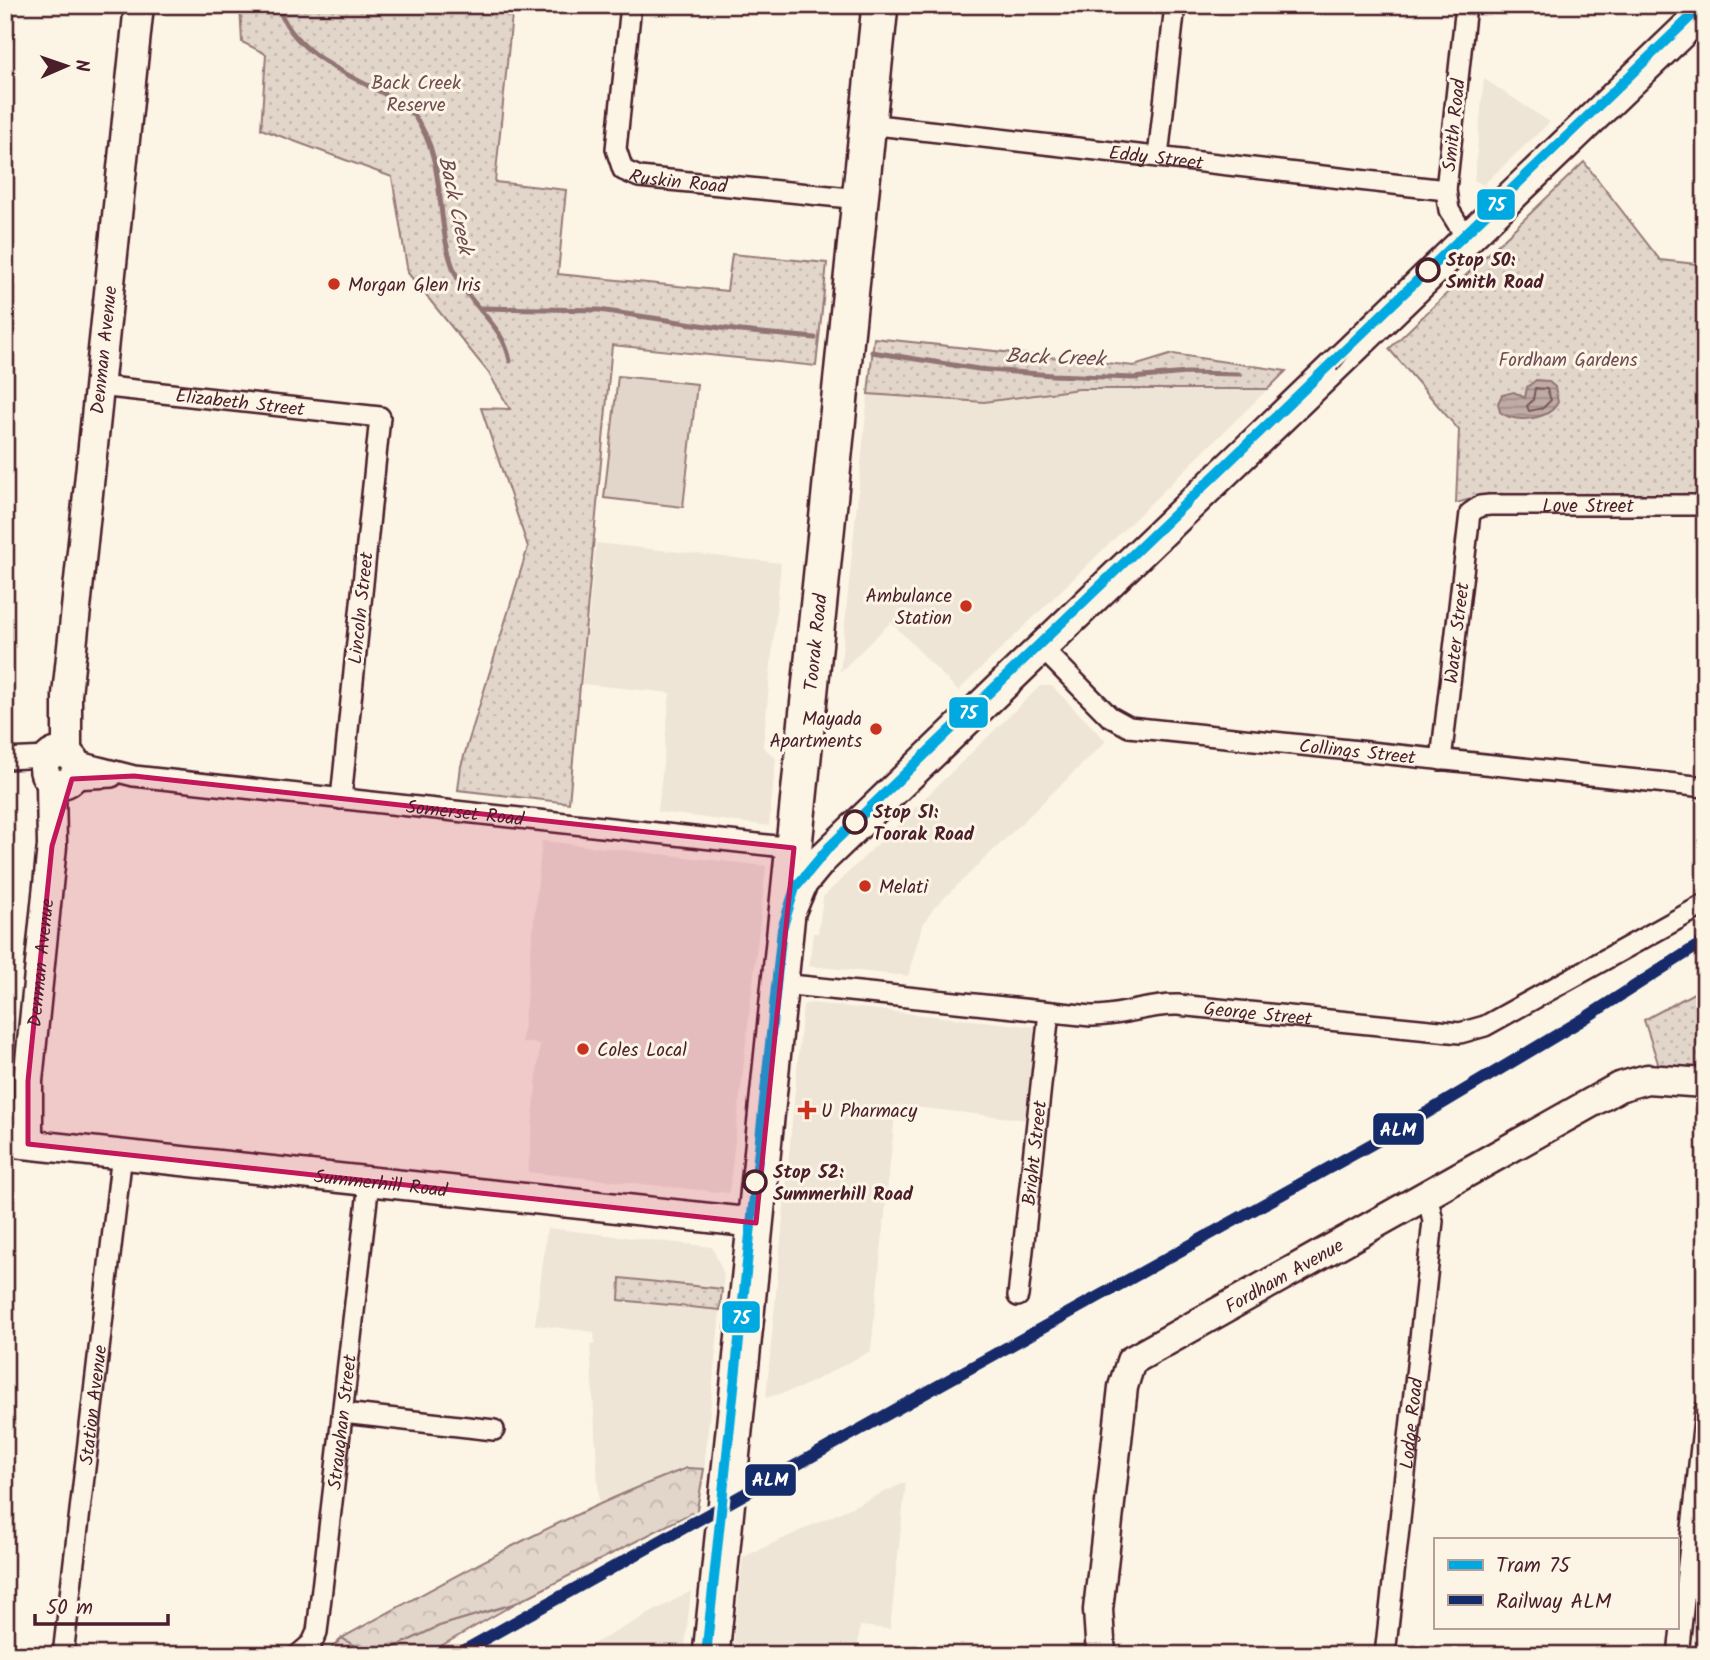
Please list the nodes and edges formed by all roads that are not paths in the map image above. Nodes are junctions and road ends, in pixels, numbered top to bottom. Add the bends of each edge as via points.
1 (139, 5) edge
2 (631, 5) edge
3 (880, 5) edge
4 (1175, 5) edge
5 (1466, 5) edge
6 (1705, 10) edge
7 (868, 124) junction
8 (1158, 158) junction
9 (1446, 190) junction
10 (860, 199) junction
11 (1467, 239) junction
12 (99, 386) junction
13 (380, 417) joint
14 (1705, 505) edge
15 (1475, 509) joint
16 (1042, 648) junction
17 (1441, 760) junction
18 (5, 761) edge
19 (60, 768) junction
20 (1705, 787) edge
21 (341, 799) junction
22 (799, 803) junction
23 (849, 834) junction
24 (794, 848) junction
25 (1705, 904) edge
26 (787, 922) junction
27 (781, 984) junction
28 (1049, 1012) junction
29 (1705, 1083) edge
30 (17, 1143) edge
31 (122, 1154) junction
32 (369, 1182) junction
33 (1427, 1195) junction
34 (757, 1223) junction
35 (1018, 1296) dead end
36 (1705, 1410) edge
37 (342, 1413) junction
38 (494, 1430) dead end
39 (64, 1655) edge
40 (298, 1655) edge
41 (711, 1655) edge
42 (1101, 1655) edge
43 (1385, 1655) edge
44 (1678, 1655) edge

1 - 12 street, Denman Avenue
2 - 10 street, Ruskin Road via 616,149 623,170 639,177
3 - 7 highway, Toorak Road
4 - 8 street
5 - 9 street, Smith Road
6 - 11 main road
7 - 8 street, Eddy Street
7 - 10 highway, Toorak Road
8 - 9 street, Eddy Street
9 - 11 street, Smith Road via 1449,211
10 - 22 highway, Toorak Road
11 - 16 main road
12 - 13 street, Elizabeth Street
12 - 19 street, Denman Avenue
13 - 21 street, Lincoln Street
14 - 15 street, Love Street via 1490,505
15 - 17 street, Water Street via 1468,518
16 - 17 street, Collings Street via 1123,726
16 - 23 main road
17 - 20 street, Collings Street
18 - 19 street, Somerset Road
19 - 21 street, Somerset Road
19 - 30 street, Denman Avenue via 28,1081
21 - 24 street, Somerset Road
22 - 23 main road via 813,832
22 - 24 highway, Toorak Road
23 - 26 main road via 807,876
24 - 26 highway, Toorak Road
25 - 28 street, George Street via 1485,1026 1465,1032 1178,1005 1100,1016
26 - 27 highway, Toorak Road
27 - 28 street, George Street
27 - 34 highway, Toorak Road
28 - 35 street, Bright Street
29 - 33 street, Fordham Avenue via 1629,1082
30 - 31 street, Summerhill Road
31 - 32 street, Summerhill Road
31 - 39 street, Station Avenue
32 - 34 street, Summerhill Road
32 - 37 street, Straughan Street
33 - 42 street, Fordham Avenue via 1131,1361 1123,1387 1098,1610
33 - 43 street, Lodge Road via 1433,1221
34 - 41 highway, Toorak Road
36 - 44 street
37 - 38 street
37 - 40 street, Straughan Street via 317,1632

